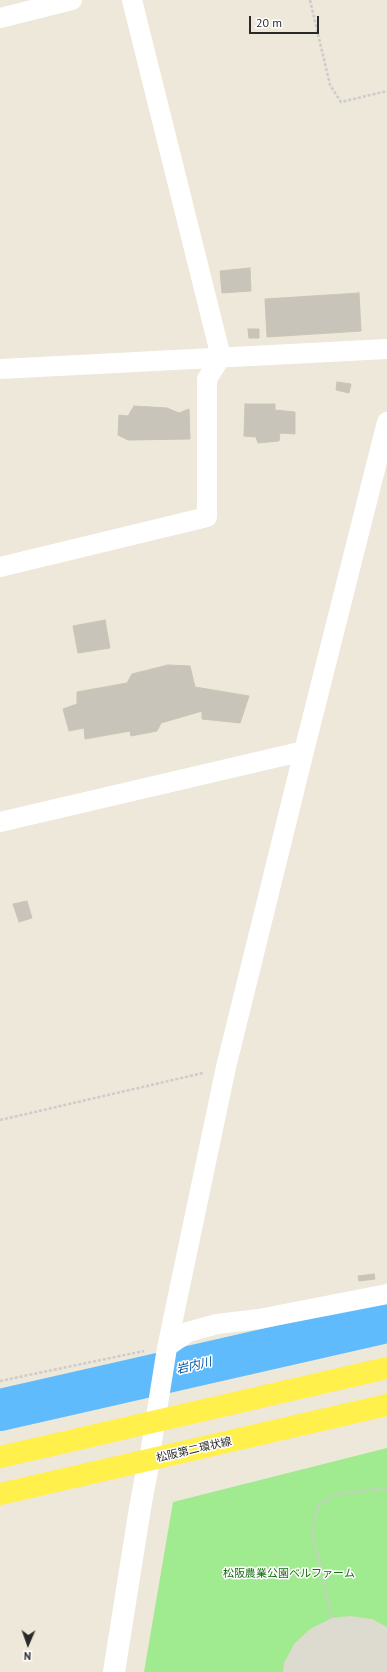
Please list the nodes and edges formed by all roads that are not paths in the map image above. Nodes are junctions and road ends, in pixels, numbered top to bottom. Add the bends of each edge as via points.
1 (72, 0) edge
2 (132, 0) edge
3 (0, 18) edge
4 (387, 349) edge
5 (221, 357) junction
6 (0, 369) edge
7 (387, 422) edge
8 (0, 567) edge
9 (304, 751) junction
10 (0, 822) edge
11 (387, 1294) edge
12 (167, 1347) junction
13 (387, 1368) edge
14 (387, 1405) edge
15 (155, 1421) junction
16 (0, 1457) edge
17 (149, 1460) junction
18 (0, 1494) edge
19 (114, 1672) edge

1 - 3 street
2 - 5 street
4 - 5 street
5 - 6 street
5 - 8 street via 207,378 207,517
7 - 9 street
9 - 10 street
9 - 12 street via 226,1067
11 - 12 street via 259,1319 217,1324 188,1332
12 - 15 street
13 - 15 main road
14 - 17 main road, 松阪第二環状線
15 - 16 main road
15 - 17 street
17 - 18 main road, 松阪第二環状線
17 - 19 street

